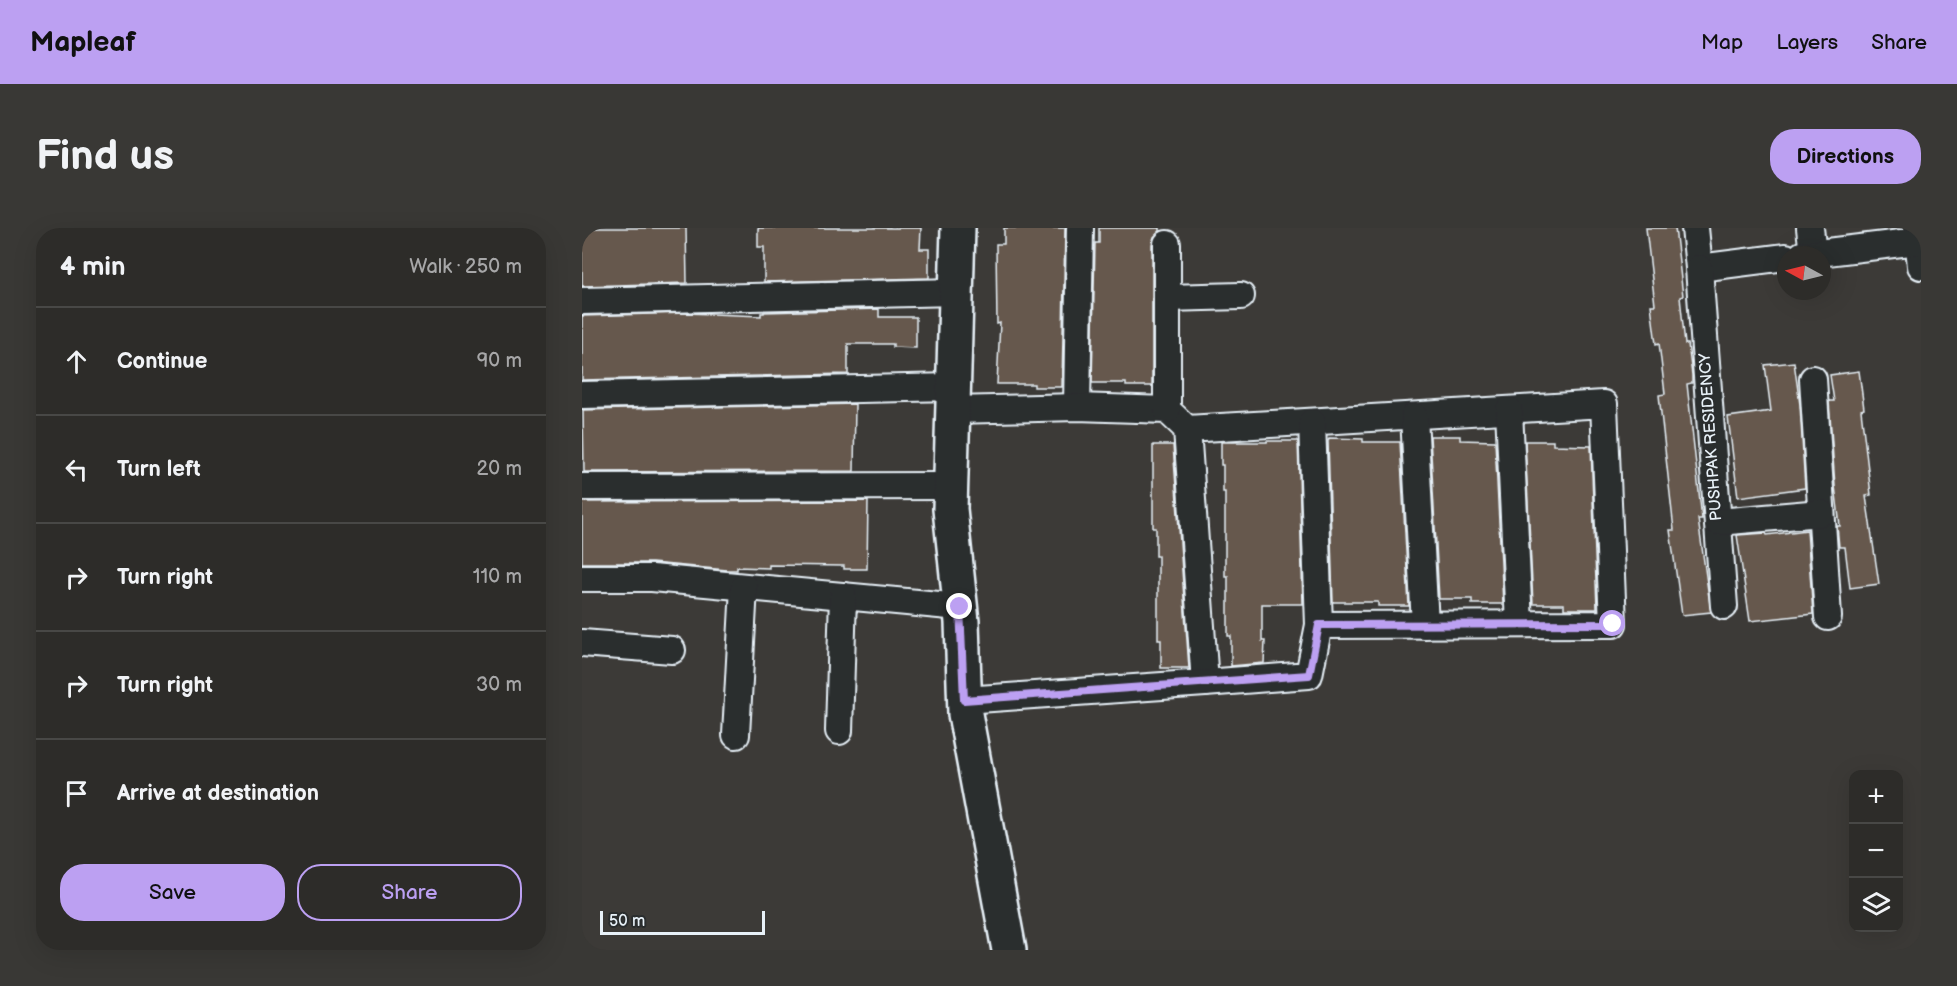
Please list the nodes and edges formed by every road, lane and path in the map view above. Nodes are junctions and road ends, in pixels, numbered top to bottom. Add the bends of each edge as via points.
1 (958, 228) edge
2 (1080, 228) edge
3 (1695, 228) edge
4 (1810, 228) edge
5 (1918, 234) edge
6 (1167, 244) dead end
7 (1808, 246) edge
8 (1831, 250) edge
9 (1777, 258) edge
10 (1921, 266) edge
11 (1699, 268) junction
12 (956, 292) junction
13 (1241, 296) dead end
14 (1167, 298) junction
15 (582, 301) edge
16 (1813, 379) dead end
17 (582, 396) edge
18 (953, 398) junction
19 (1077, 407) junction
20 (1167, 410) junction
21 (1509, 410) junction
22 (1414, 416) junction
23 (1312, 422) junction
24 (1186, 429) junction
25 (951, 486) junction
26 (582, 487) edge
27 (1821, 513) junction
28 (1718, 522) junction
29 (582, 578) edge
30 (744, 587) junction
31 (843, 596) junction
32 (1724, 606) dead end
33 (960, 607) junction
34 (1828, 617) dead end
35 (1519, 624) junction
36 (1319, 625) junction
37 (1425, 625) junction
38 (582, 643) edge
39 (672, 650) dead end
40 (1205, 683) junction
41 (964, 700) junction
42 (839, 731) dead end
43 (736, 735) dead end
44 (1010, 950) edge

1 - 12 street
2 - 19 street
3 - 11 street, PUSHPAK RESIDENCY
4 - 7 street
5 - 8 street
5 - 10 street
6 - 14 street
9 - 11 street
11 - 28 street, PUSHPAK RESIDENCY
12 - 15 street
12 - 18 street
13 - 14 street
14 - 20 street
16 - 27 street
17 - 18 street
18 - 19 street
18 - 25 street
19 - 20 street
20 - 24 street
21 - 22 street
21 - 35 street
21 - 35 street via 1604,404 1613,624
22 - 23 street
22 - 37 street
23 - 24 street
23 - 36 street
24 - 40 street
25 - 26 street
25 - 33 street
27 - 28 street
27 - 34 street
28 - 32 street, PUSHPAK RESIDENCY
29 - 30 street via 652,578
30 - 31 street
30 - 43 street
31 - 33 street
31 - 42 street
33 - 41 street
35 - 37 street
36 - 37 street
36 - 40 street via 1309,675
38 - 39 street
40 - 41 street
41 - 44 street

